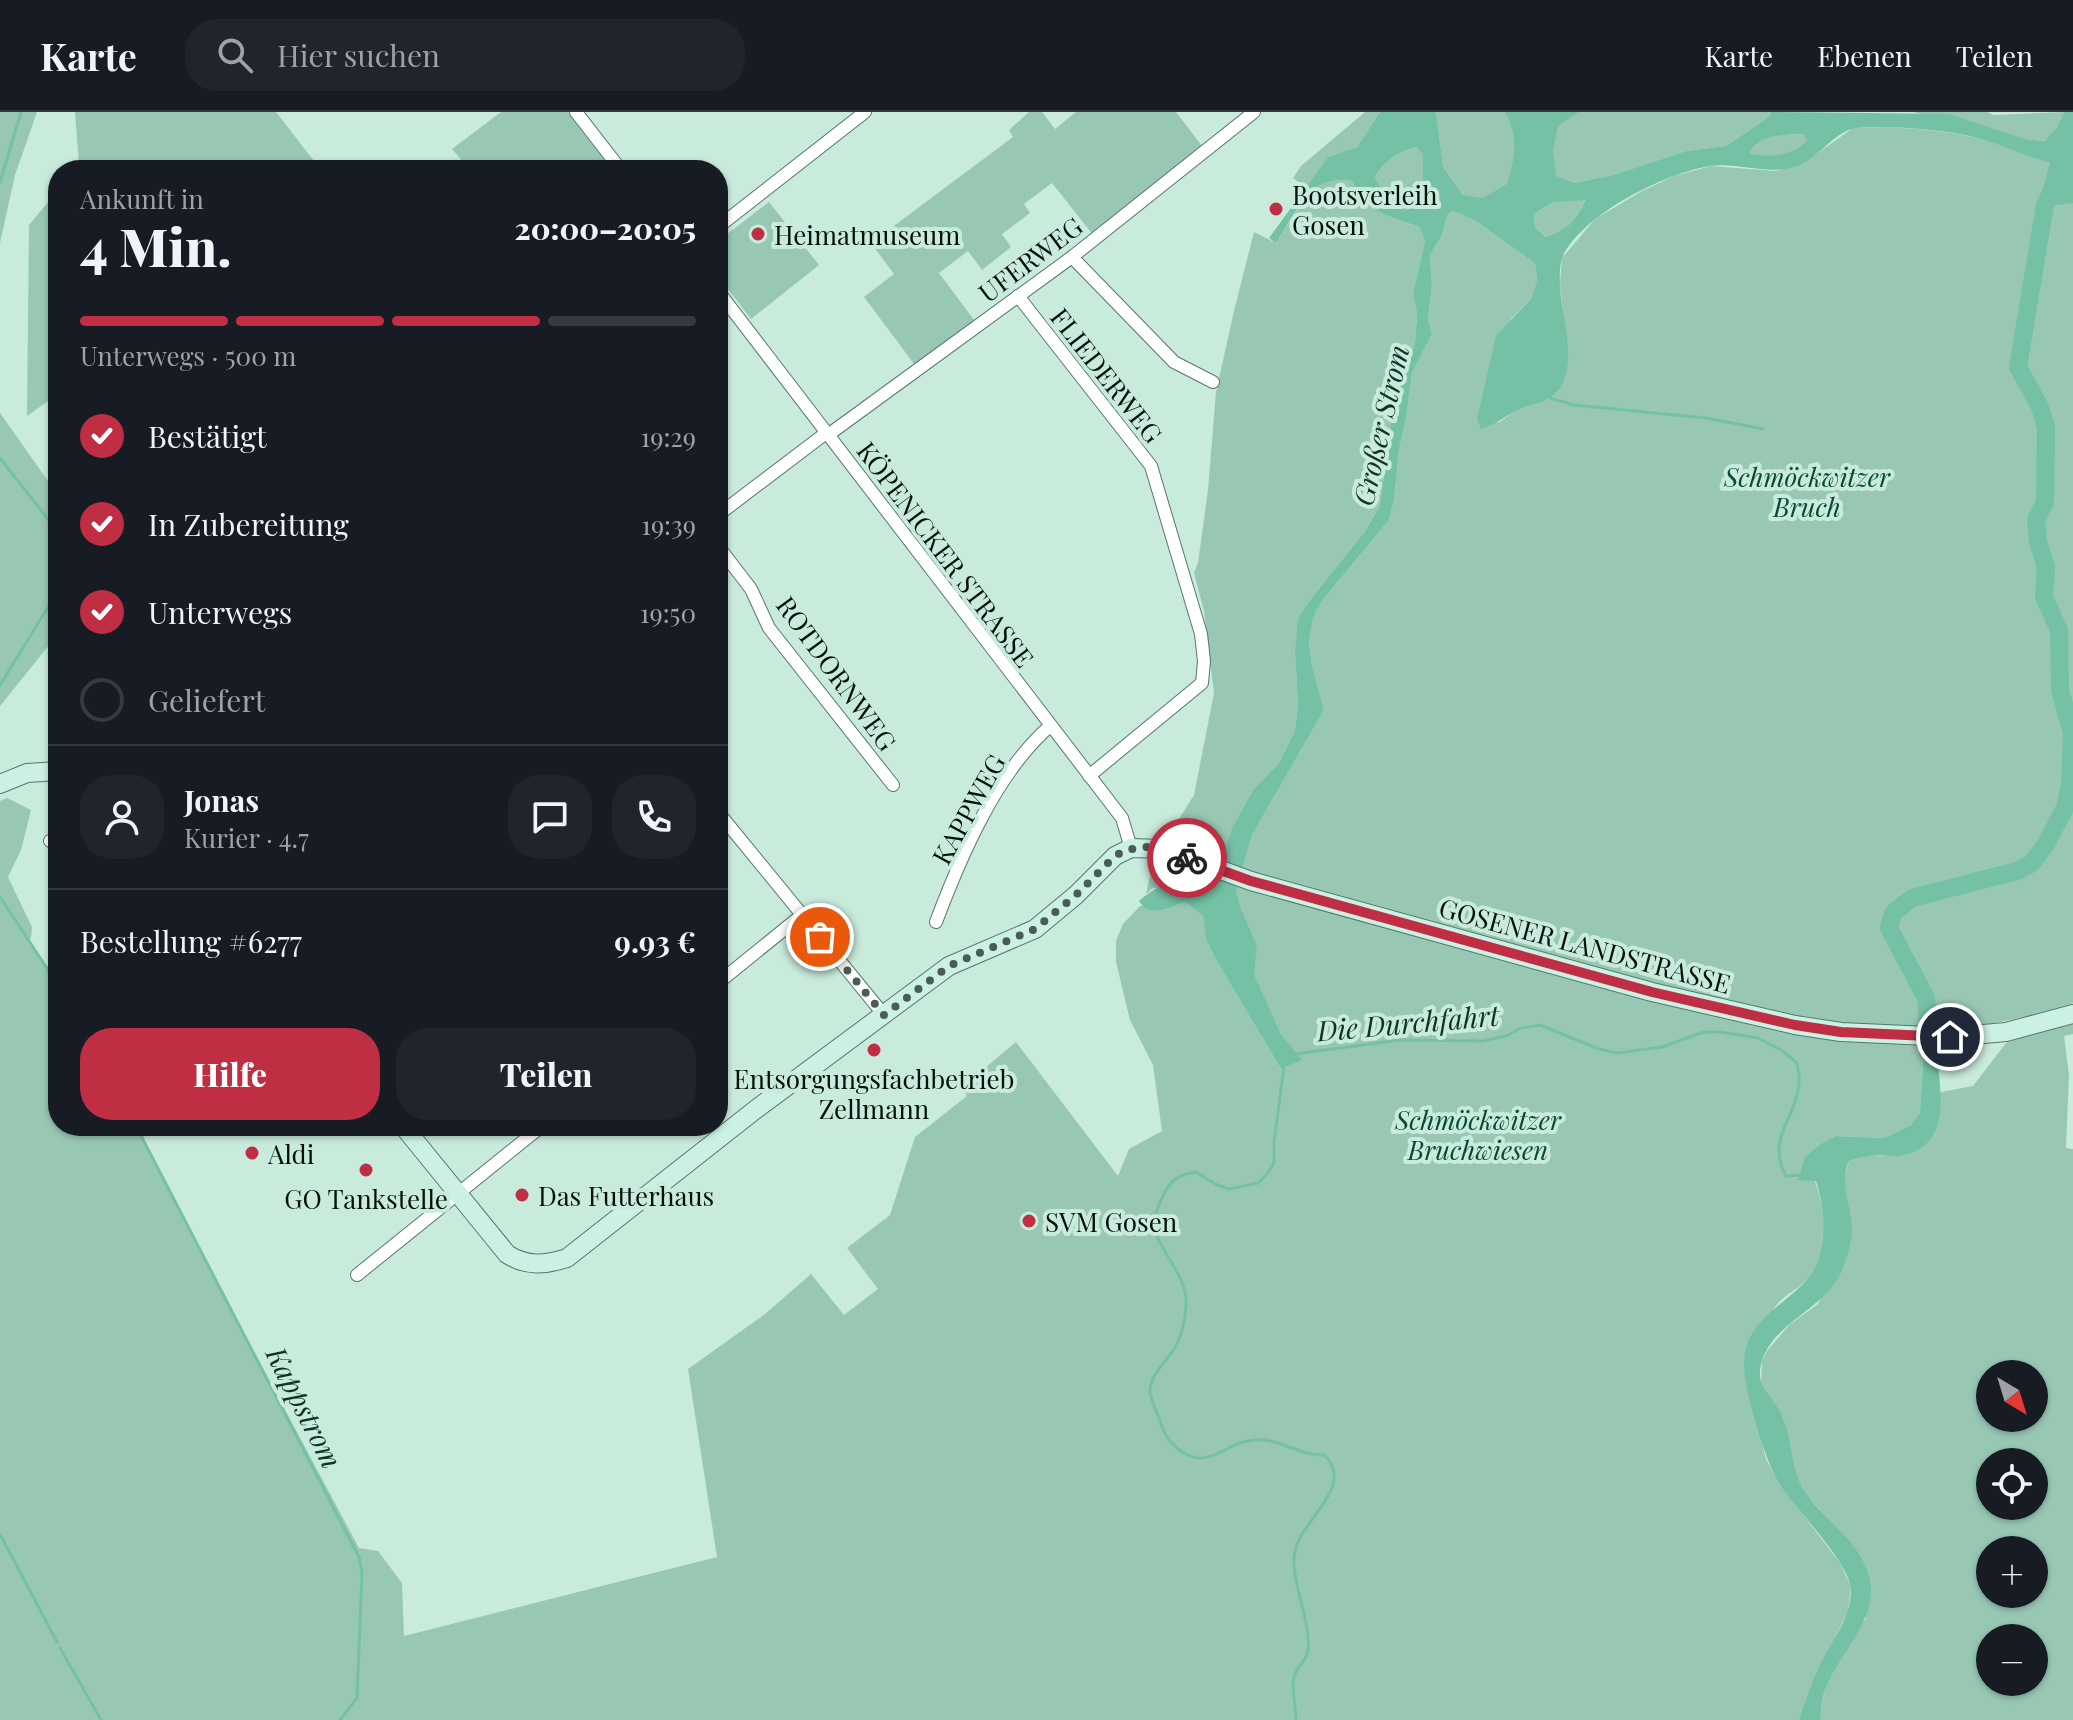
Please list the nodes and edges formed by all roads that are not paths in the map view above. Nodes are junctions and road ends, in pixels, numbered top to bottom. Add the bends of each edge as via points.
1 (576, 112) edge
2 (865, 112) edge
3 (1254, 112) edge
4 (613, 160) edge
5 (728, 219) edge
6 (1072, 257) junction
7 (1018, 296) junction
8 (728, 304) edge
9 (1213, 382) dead end
10 (827, 434) junction
11 (728, 508) edge
12 (728, 559) edge
13 (1050, 726) junction
14 (48, 772) edge
15 (1089, 776) junction
16 (0, 784) edge
17 (893, 785) dead end
18 (728, 824) edge
19 (1131, 848) junction
20 (802, 915) junction
21 (936, 922) dead end
22 (728, 975) edge
23 (2073, 1014) edge
24 (884, 1015) junction
25 (728, 1132) edge
26 (411, 1136) edge
27 (530, 1136) edge
28 (722, 1136) edge
29 (457, 1194) junction
30 (357, 1275) dead end

1 - 4 street
2 - 5 street
3 - 6 street, UFERWEG
6 - 7 street, UFERWEG
6 - 9 street via 1174,362
7 - 10 street, UFERWEG
7 - 15 street, FLIEDERWEG via 1151,466 1201,634 1202,683
8 - 10 street, KÖPENICKER STRASSE
10 - 11 street
10 - 13 street, KÖPENICKER STRASSE
12 - 17 street, ROTDORNWEG via 751,589 769,628
13 - 15 street, KÖPENICKER STRASSE
13 - 21 street, KAPPWEG via 992,802 956,869
14 - 16 main road
15 - 19 street, KÖPENICKER STRASSE via 1122,818
18 - 20 street
19 - 23 main road, GOSENER LANDSTRASSE via 1163,849 1251,881 1652,992 1795,1025 1950,1037 2006,1032
19 - 24 main road via 1115,856 1035,929 949,966
20 - 22 street
20 - 24 street
24 - 25 main road
26 - 29 main road
27 - 29 street
28 - 29 main road via 567,1258 545,1265 516,1260
29 - 30 street

